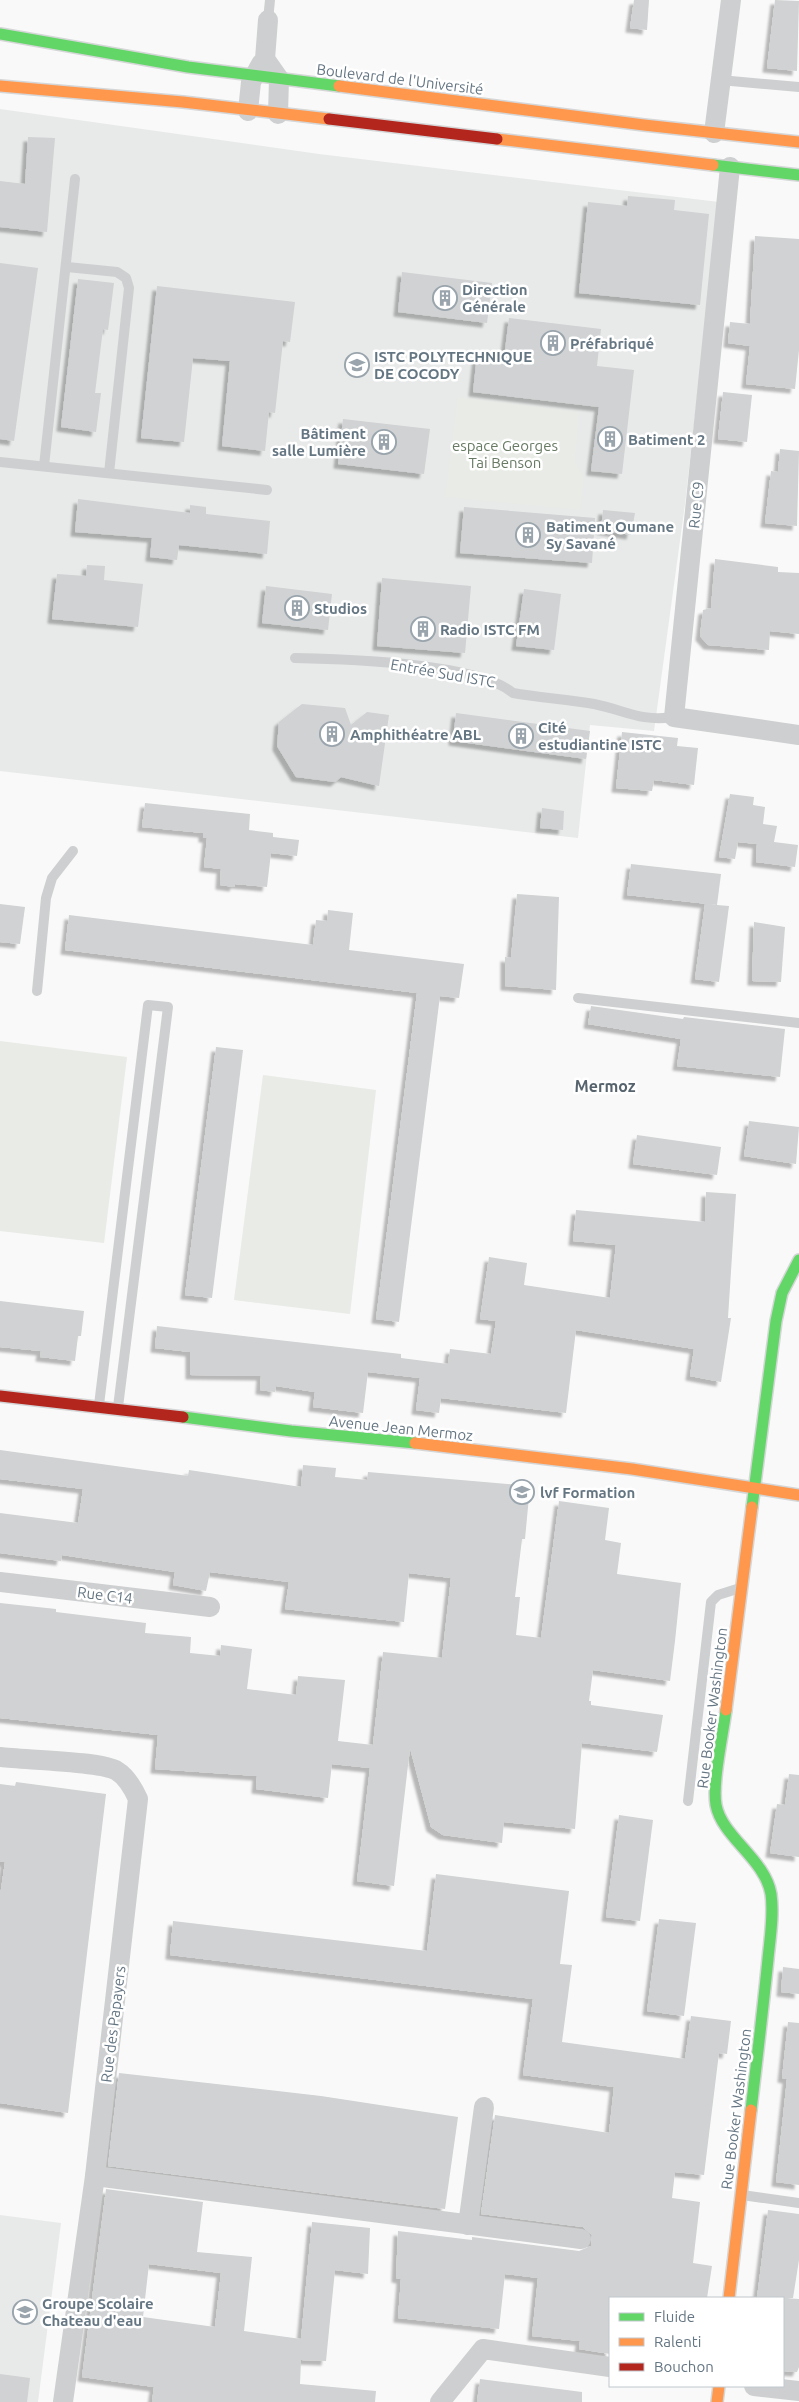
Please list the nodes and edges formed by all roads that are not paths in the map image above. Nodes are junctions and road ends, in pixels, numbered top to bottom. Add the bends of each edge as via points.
1 (270, 0) edge
2 (731, 0) edge
3 (268, 20) joint
4 (0, 34) edge
5 (265, 58) junction
6 (253, 76) junction
7 (279, 79) junction
8 (720, 80) junction
9 (0, 86) edge
10 (799, 87) edge
11 (248, 111) junction
12 (278, 114) junction
13 (714, 133) junction
14 (799, 142) edge
15 (730, 167) junction
16 (799, 175) edge
17 (75, 179) dead end
18 (67, 267) junction
19 (0, 462) edge
20 (44, 466) junction
21 (109, 473) junction
22 (267, 490) dead end
23 (295, 658) dead end
24 (674, 717) junction
25 (799, 735) edge
26 (73, 851) dead end
27 (37, 990) dead end
28 (578, 998) dead end
29 (799, 1023) edge
30 (799, 1260) edge
31 (0, 1396) edge
32 (99, 1406) junction
33 (118, 1408) junction
34 (753, 1488) junction
35 (799, 1495) edge
36 (0, 1582) edge
37 (741, 1588) junction
38 (210, 1607) dead end
39 (0, 1757) edge
40 (688, 1801) dead end
41 (484, 2107) dead end
42 (95, 2176) junction
43 (741, 2195) junction
44 (799, 2202) edge
45 (468, 2225) junction
46 (581, 2240) dead end
47 (729, 2297) edge
48 (609, 2367) edge
49 (719, 2387) edge
50 (763, 2387) edge
51 (799, 2391) edge
52 (63, 2402) edge
53 (440, 2402) edge
54 (717, 2402) edge

1 - 3 lane
2 - 8 street
3 - 5 street
4 - 6 street, Boulevard de l'Université
5 - 6 street
5 - 7 street
6 - 7 street, Boulevard de l'Université
6 - 11 street
7 - 12 street
7 - 13 street, Boulevard de l'Université
8 - 10 lane
8 - 13 street
9 - 11 street
11 - 12 street
12 - 15 street
13 - 14 street, Boulevard de l'Université
15 - 16 street
15 - 24 street, Rue C9
17 - 18 lane
18 - 20 lane
18 - 21 lane via 117,272 126,278 129,288
19 - 20 lane
20 - 21 lane
21 - 22 lane
23 - 24 lane, Entrée Sud ISTC via 412,665 482,678 504,685 513,693 596,704 631,716 656,720
24 - 25 street
26 - 27 lane via 52,878 46,898
28 - 29 lane
30 - 34 street, Rue Booker Washington via 782,1293 776,1320
31 - 32 street, Avenue Jean Mermoz
32 - 33 street, Avenue Jean Mermoz
32 - 33 lane via 148,1005 168,1008
33 - 34 street, Avenue Jean Mermoz via 299,1432 632,1469
34 - 35 street, Avenue Jean Mermoz
34 - 37 street, Rue Booker Washington
36 - 38 street, Rue C14
37 - 40 lane via 711,1602
37 - 43 street, Rue Booker Washington via 716,1805 723,1821 767,1878 772,1911
39 - 42 street, Rue des Papayers via 116,1770 129,1782 138,1798
41 - 45 street
42 - 45 street
42 - 52 street, Rue des Papayers
43 - 44 lane
43 - 47 street, Rue Booker Washington
45 - 46 street
48 - 53 street via 483,2349
49 - 54 street
50 - 51 street

